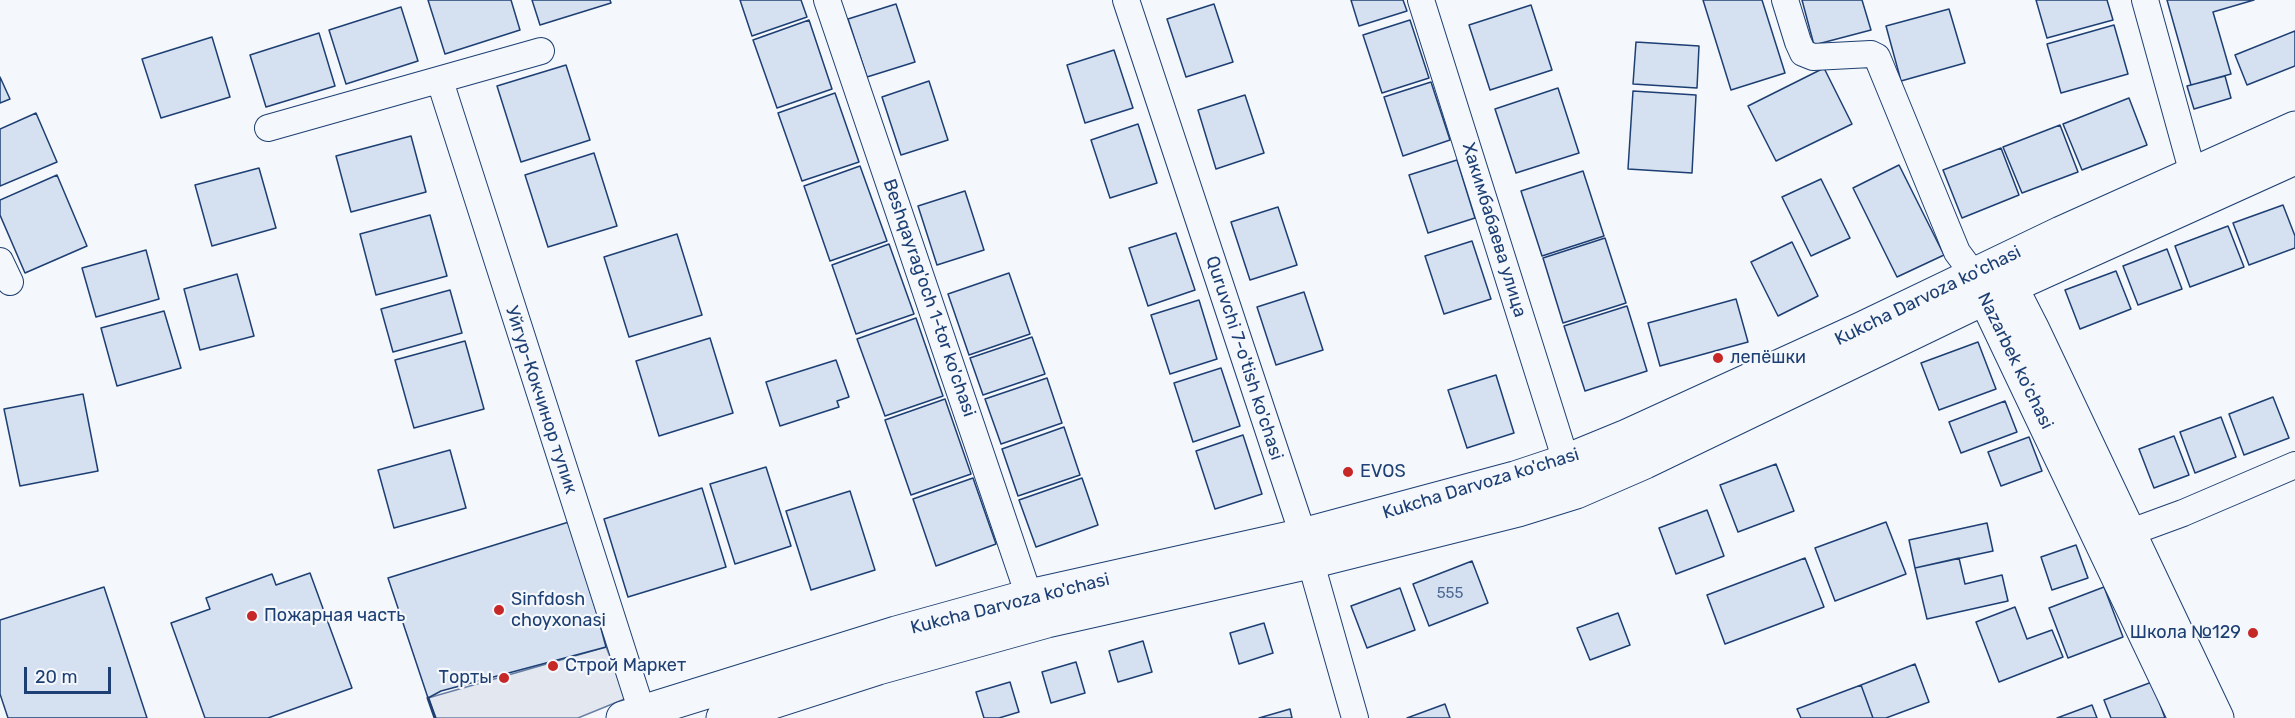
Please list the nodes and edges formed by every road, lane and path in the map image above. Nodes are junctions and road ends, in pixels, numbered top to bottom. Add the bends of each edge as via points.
1 (828, 0) edge
2 (1126, 0) edge
3 (1421, 0) edge
4 (1785, 0) edge
5 (2145, 0) edge
6 (541, 51) dead end
7 (440, 81) junction
8 (268, 128) dead end
9 (2295, 128) edge
10 (2295, 158) edge
11 (2197, 187) junction
12 (1989, 287) junction
13 (1566, 461) junction
14 (2295, 465) edge
15 (2115, 537) junction
16 (1307, 548) junction
17 (1029, 596) junction
18 (636, 716) edge
19 (723, 718) edge
20 (1355, 718) edge
21 (2185, 718) edge
22 (2217, 718) edge

1 - 17 street, Beshqayrag'och 1-tor ko'chasi
2 - 16 street, Quruvchi 7-o'tish ko'chasi
3 - 13 street, Хакимбабаева улица
4 - 12 street via 1803,53 1813,57 1877,57 1957,252
5 - 11 street
6 - 7 street
7 - 8 street
7 - 18 street, Уйгур-Кокчинор тупик
9 - 11 main road, Kukcha Darvoza ko'chasi
10 - 11 main road, Kukcha Darvoza ko'chasi
11 - 12 main road, Kukcha Darvoza ko'chasi
12 - 13 main road, Kukcha Darvoza ko'chasi via 1861,330
12 - 15 main road, Nazarbek ko'chasi via 2037,405
12 - 16 main road, Kukcha Darvoza ko'chasi via 1645,462 1576,492 1518,510
13 - 16 main road, Kukcha Darvoza ko'chasi
14 - 15 street
15 - 21 main road, Nazarbek ko'chasi
15 - 22 main road, Nazarbek ko'chasi
16 - 17 main road, Kukcha Darvoza ko'chasi
16 - 19 main road, Kukcha Darvoza ko'chasi via 878,668
16 - 20 street, Quruvchi 7-o'tish ko'chasi
17 - 18 main road, Kukcha Darvoza ko'chasi via 896,633

